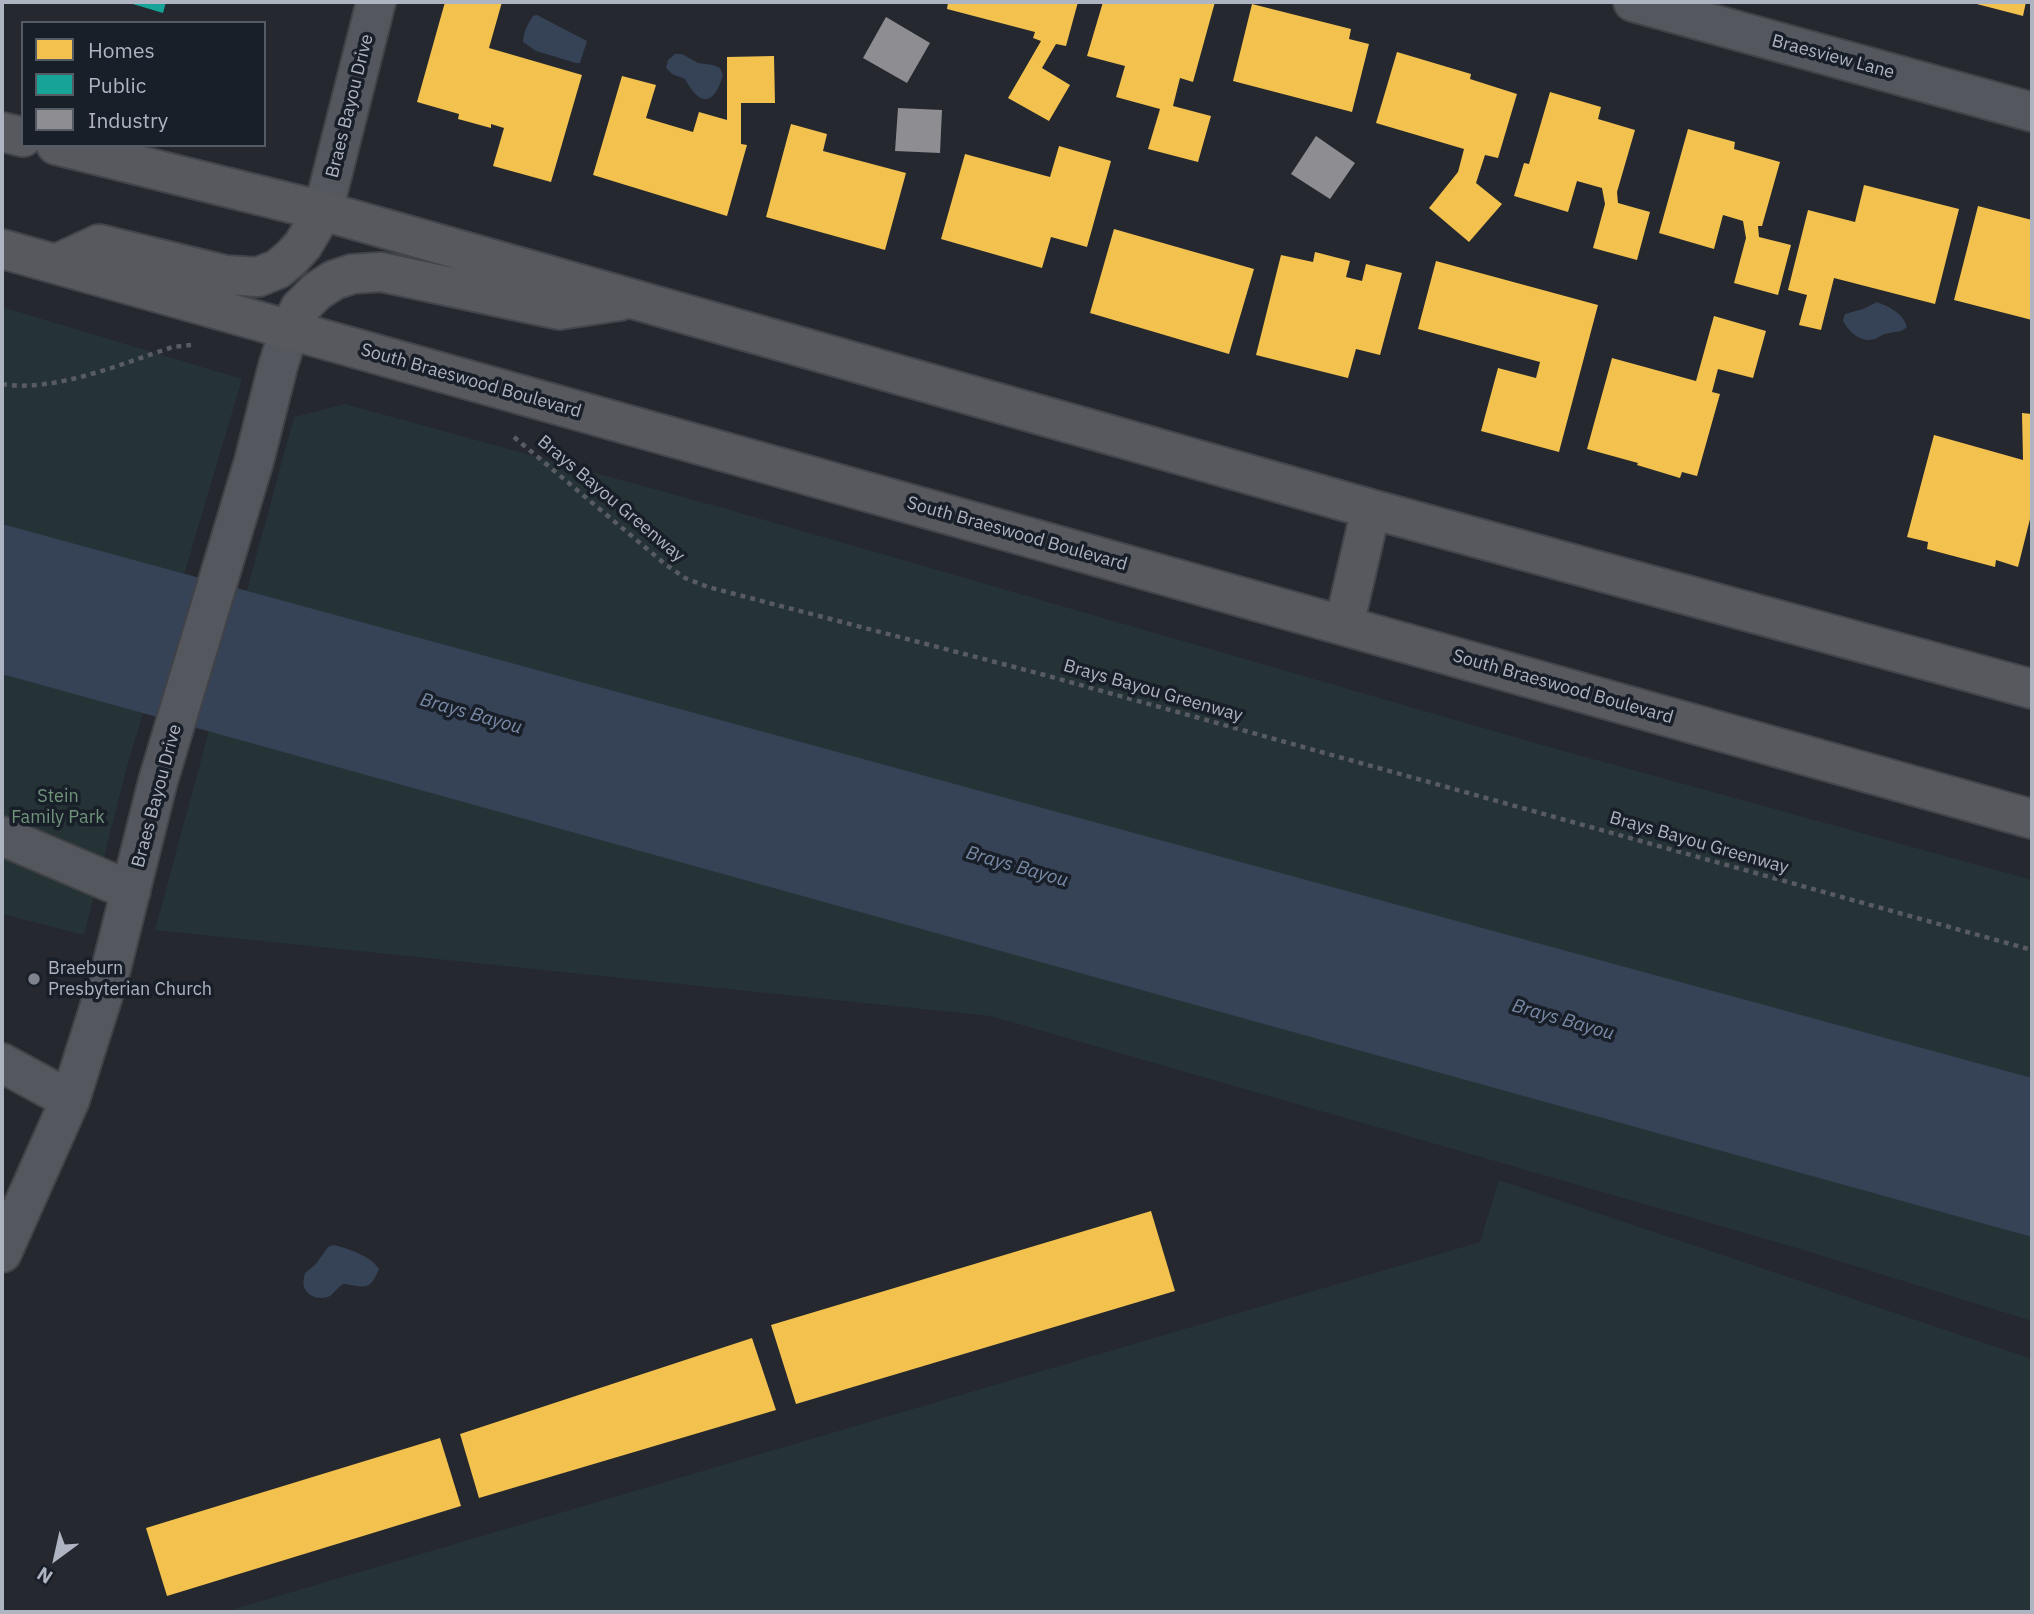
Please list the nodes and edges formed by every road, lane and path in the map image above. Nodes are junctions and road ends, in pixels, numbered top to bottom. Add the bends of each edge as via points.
1 (376, 2) edge
2 (1633, 2) edge
3 (2032, 112) edge
4 (2, 132) edge
5 (21, 137) edge
6 (64, 147) edge
7 (323, 211) junction
8 (2, 249) edge
9 (56, 264) junction
10 (633, 299) junction
11 (289, 331) junction
12 (192, 345) dead end
13 (2, 384) edge
14 (508, 431) dead end
15 (1371, 509) junction
16 (1344, 625) junction
17 (2032, 689) edge
18 (2032, 819) edge
19 (2, 836) edge
20 (131, 891) junction
21 (2032, 950) edge
22 (2, 1063) edge
23 (70, 1100) junction
24 (2, 1253) edge

1 - 7 street, Braes Bayou Drive
2 - 3 street, Braesview Lane
4 - 5 main road
6 - 7 main road
7 - 9 main road via 292,257 258,277 225,275 99,244
7 - 10 main road
8 - 9 main road, South Braeswood Boulevard
9 - 11 main road, South Braeswood Boulevard
10 - 11 main road via 559,310 381,272 352,274 317,291 300,308
10 - 15 main road
11 - 16 main road, South Braeswood Boulevard
11 - 20 street, Braes Bayou Drive via 158,780
12 - 13 path via 60,382
14 - 21 path, Brays Bayou Greenway via 664,564 708,587 1041,674
15 - 16 main road
15 - 17 main road
16 - 18 main road, South Braeswood Boulevard
19 - 20 street
20 - 23 street, Braes Bayou Drive
22 - 23 street
23 - 24 street, Braes Bayou Drive

